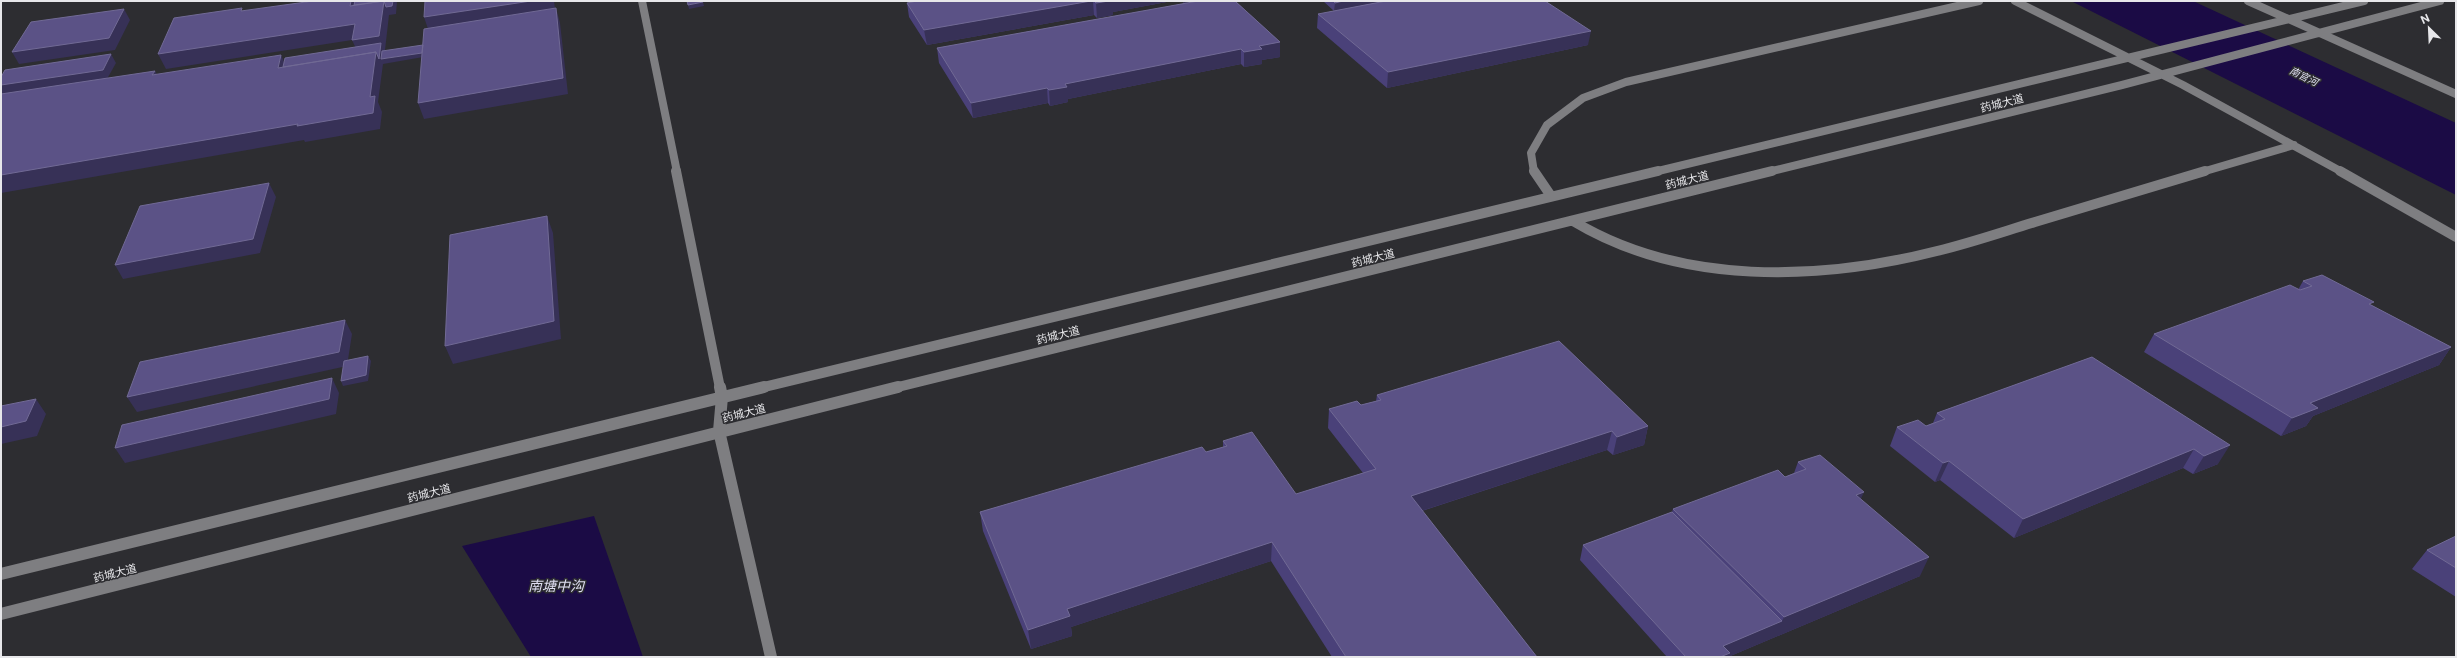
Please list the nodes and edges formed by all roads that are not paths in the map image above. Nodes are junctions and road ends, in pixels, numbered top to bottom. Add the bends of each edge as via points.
1 (642, 1) edge
2 (1979, 1) edge
3 (2015, 1) edge
4 (2248, 1) edge
5 (2364, 1) edge
6 (2440, 1) edge
7 (2456, 94) edge
8 (2294, 144) junction
9 (1551, 196) junction
10 (1573, 221) junction
11 (2456, 237) edge
12 (722, 397) junction
13 (719, 432) junction
14 (1, 574) edge
15 (1, 614) edge
16 (771, 657) edge

1 - 12 main road
2 - 9 main road via 1626,82 1583,98 1548,125 1531,153 1534,174
3 - 8 main road via 2090,36
4 - 7 main road
5 - 9 main road, 药城大道
6 - 10 main road, 药城大道 via 2122,85
8 - 10 main road via 1937,251 1874,264 1801,273 1745,271 1684,264 1642,253 1601,238
8 - 11 main road
9 - 12 main road, 药城大道
10 - 13 main road, 药城大道
12 - 13 main road
12 - 14 main road, 药城大道
13 - 15 main road, 药城大道
13 - 16 main road

